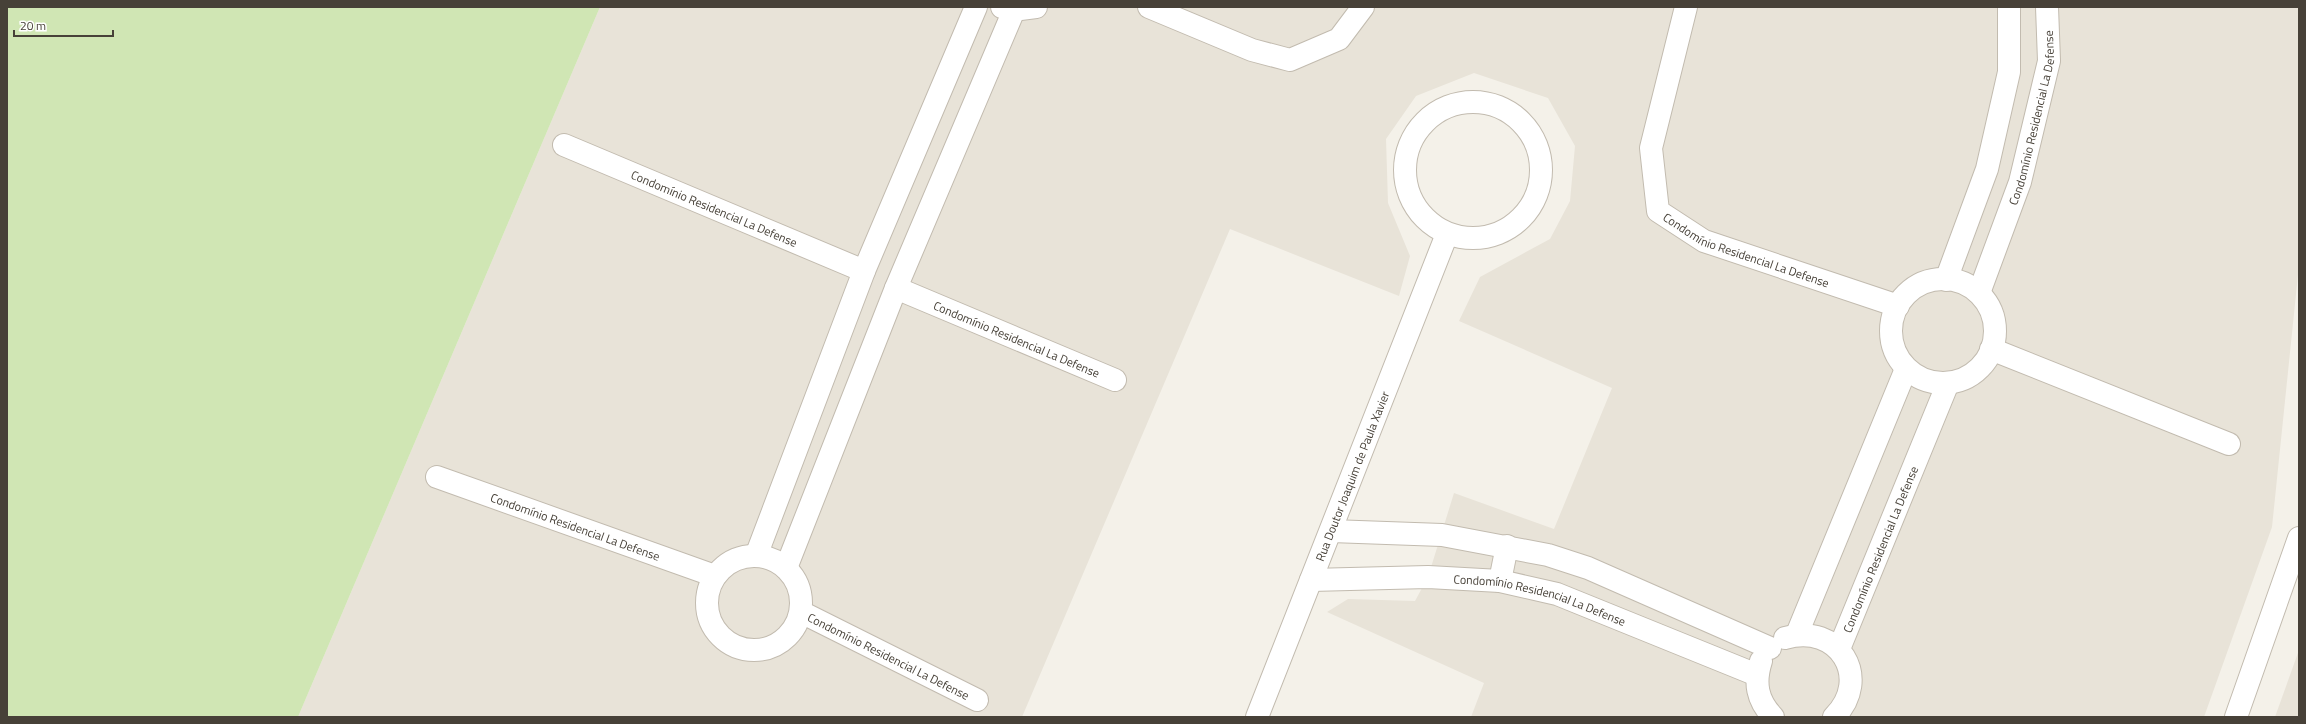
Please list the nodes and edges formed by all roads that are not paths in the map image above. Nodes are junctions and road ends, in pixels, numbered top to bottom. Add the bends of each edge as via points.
1 (976, 7) edge
2 (1036, 7) edge
3 (1149, 7) edge
4 (1363, 7) edge
5 (1686, 7) edge
6 (2009, 7) edge
7 (2047, 7) edge
8 (1008, 9) edge
9 (564, 145) dead end
10 (1448, 234) junction
11 (864, 271) junction
12 (1946, 280) junction
13 (896, 288) junction
14 (1979, 293) junction
15 (1898, 306) junction
16 (1992, 349) junction
17 (1906, 369) junction
18 (1115, 380) dead end
19 (1948, 383) junction
20 (2229, 444) dead end
21 (437, 477) dead end
22 (1331, 531) junction
23 (2299, 538) edge
24 (1507, 546) junction
25 (756, 556) junction
26 (786, 568) junction
27 (715, 576) junction
28 (1311, 580) junction
29 (1500, 581) junction
30 (801, 612) junction
31 (1798, 634) junction
32 (1770, 648) junction
33 (1839, 649) junction
34 (1757, 675) junction
35 (978, 700) dead end
36 (1257, 717) edge
37 (1773, 717) edge
38 (1834, 717) edge
39 (2236, 717) edge

1 - 11 street
2 - 8 street
3 - 4 street via 1252,50 1290,60 1339,40
5 - 15 street, Condomínio Residencial La Defense via 1651,148 1658,211 1704,241
6 - 12 street via 2009,72 1987,170
7 - 14 street, Condomínio Residencial La Defense via 2049,60 2020,182
8 - 13 street
9 - 11 street, Condomínio Residencial La Defense
10 - 10 street via 1470,238 1492,236 1513,225 1529,209 1539,188 1541,166 1536,144 1524,124 1506,110 1485,103 1463,102 1442,109 1423,122 1411,141 1404,162 1405,185 1414,206 1428,223
10 - 22 street, Rua Doutor Joaquim de Paula Xavier
11 - 25 street
12 - 14 street via 1956,281
12 - 15 street via 1922,283 1908,293
13 - 18 street, Condomínio Residencial La Defense
13 - 26 street
14 - 16 street via 1993,315 1995,333
15 - 17 street via 1891,322 1891,339 1896,355
16 - 19 street via 1983,364 1970,376
16 - 20 street
17 - 19 street via 1921,378 1937,383
17 - 31 street
19 - 33 street, Condomínio Residencial La Defense
21 - 27 street, Condomínio Residencial La Defense
22 - 24 street via 1442,535
22 - 28 street, Rua Doutor Joaquim de Paula Xavier
23 - 39 street
24 - 29 street
24 - 32 street via 1548,555 1588,568
25 - 26 street, Condomínio Residencial La Defense via 772,559
25 - 27 street, Condomínio Residencial La Defense via 740,558
26 - 30 street, Condomínio Residencial La Defense via 796,580 801,595
27 - 30 street, Condomínio Residencial La Defense via 709,590 707,605 710,620 728,643 742,649 757,651 785,639
28 - 29 street, Condomínio Residencial La Defense via 1428,577
28 - 36 street, Rua Doutor Joaquim de Paula Xavier
29 - 34 street, Condomínio Residencial La Defense via 1557,594
30 - 35 street, Condomínio Residencial La Defense
31 - 32 street, Condomínio Residencial La Defense via 1783,639
31 - 33 street, Condomínio Residencial La Defense via 1813,634
32 - 34 street, Condomínio Residencial La Defense via 1762,660
33 - 38 street, Condomínio Residencial La Defense via 1848,662 1850,693 1844,707
34 - 37 street, Condomínio Residencial La Defense via 1757,690

